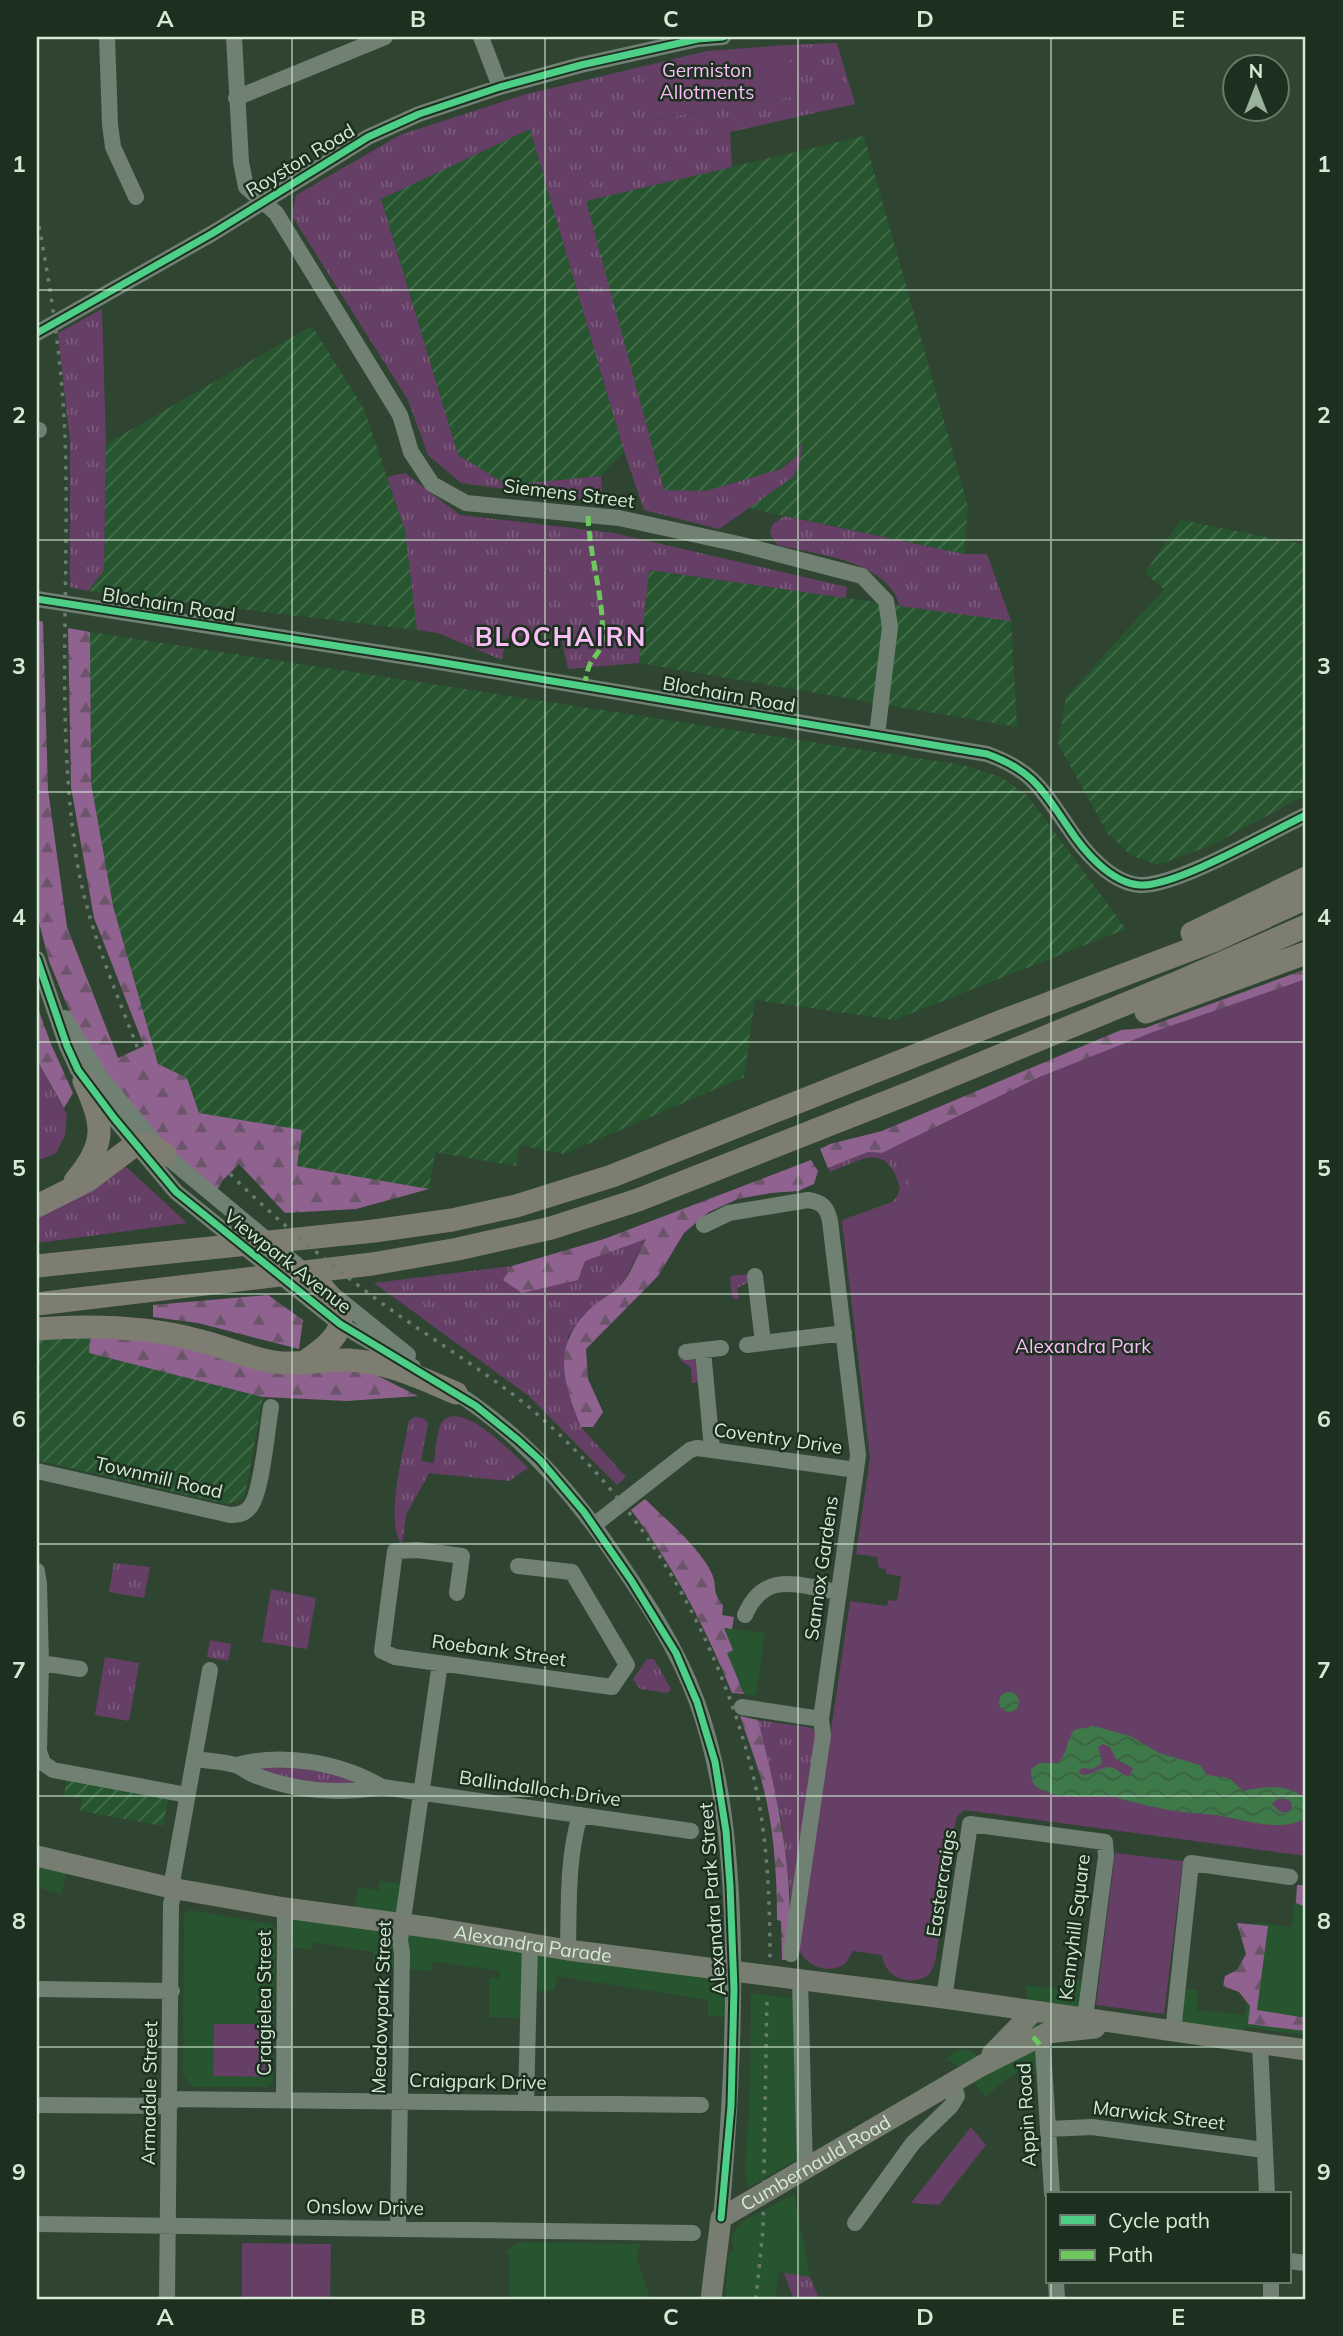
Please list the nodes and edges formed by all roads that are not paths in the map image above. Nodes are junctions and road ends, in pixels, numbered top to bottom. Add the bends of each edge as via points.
1 (107, 37) edge
2 (234, 37) edge
3 (385, 37) edge
4 (481, 37) edge
5 (723, 37) edge
6 (649, 43) edge
7 (500, 87) junction
8 (236, 98) junction
9 (136, 197) dead end
10 (262, 201) junction
11 (37, 333) edge
12 (37, 599) edge
13 (877, 735) junction
14 (1306, 814) edge
15 (1306, 878) edge
16 (1306, 898) edge
17 (1306, 926) edge
18 (1306, 953) edge
19 (37, 959) edge
20 (46, 986) junction
21 (1002, 1021) junction
22 (84, 1081) junction
23 (912, 1092) junction
24 (136, 1144) junction
25 (165, 1154) junction
26 (63, 1194) junction
27 (37, 1206) edge
28 (704, 1225) dead end
29 (37, 1266) edge
30 (319, 1284) junction
31 (740, 1293) dead end
32 (37, 1304) edge
33 (340, 1324) junction
34 (37, 1329) edge
35 (844, 1333) junction
36 (763, 1342) junction
37 (747, 1345) dead end
38 (721, 1348) dead end
39 (703, 1350) junction
40 (686, 1352) dead end
41 (301, 1365) junction
42 (456, 1393) junction
43 (271, 1407) dead end
44 (712, 1449) junction
45 (856, 1470) junction
46 (37, 1471) edge
47 (594, 1525) junction
48 (518, 1566) dead end
49 (37, 1571) edge
50 (839, 1591) junction
51 (457, 1593) dead end
52 (745, 1615) dead end
53 (440, 1663) junction
54 (41, 1664) junction
55 (80, 1669) dead end
56 (210, 1670) dead end
57 (742, 1707) dead end
58 (821, 1718) junction
59 (194, 1759) junction
60 (237, 1765) junction
61 (382, 1787) junction
62 (422, 1792) junction
63 (187, 1795) junction
64 (580, 1815) junction
65 (691, 1831) dead end
66 (1105, 1842) joint
67 (37, 1856) edge
68 (1290, 1877) dead end
69 (173, 1888) junction
70 (285, 1908) junction
71 (403, 1925) junction
72 (530, 1944) junction
73 (568, 1950) junction
74 (791, 1954) dead end
75 (733, 1972) junction
76 (779, 1977) junction
77 (37, 1989) edge
78 (172, 1991) junction
79 (944, 1998) junction
80 (1034, 2011) junction
81 (1084, 2018) junction
82 (1130, 2025) junction
83 (1173, 2032) junction
84 (1038, 2043) junction
85 (1260, 2044) junction
86 (1306, 2050) edge
87 (981, 2066) junction
88 (953, 2082) junction
89 (284, 2099) junction
90 (399, 2101) junction
91 (170, 2102) junction
92 (526, 2102) junction
93 (37, 2105) edge
94 (701, 2105) dead end
95 (1048, 2129) junction
96 (1265, 2150) junction
97 (801, 2172) junction
98 (1052, 2192) edge
99 (1267, 2192) edge
100 (721, 2218) junction
101 (855, 2223) dead end
102 (37, 2224) edge
103 (168, 2226) junction
104 (398, 2229) junction
105 (693, 2233) dead end
106 (167, 2299) edge
107 (712, 2299) edge

1 - 9 street via 113,147
2 - 8 street, Siemens Street
3 - 8 street
4 - 7 street
5 - 6 street, Royston Road
6 - 7 street, Royston Road
7 - 10 street, Royston Road via 368,137
8 - 10 street, Siemens Street via 246,187
10 - 11 street, Royston Road
10 - 13 street, Siemens Street via 276,213 368,360 400,415 411,452 432,484 466,503 620,517 862,576 886,601 890,627
12 - 13 street, Blochairn Road
13 - 14 street, Blochairn Road via 1009,762 1045,792 1086,852 1112,875 1140,885 1175,879
15 - 21 highway
16 - 21 highway via 1213,941
17 - 23 highway
18 - 23 highway
19 - 20 street, Viewpark Avenue
20 - 22 street, Viewpark Avenue via 66,1046
20 - 25 street, Viewpark Avenue via 101,1078
21 - 29 highway via 612,1176 516,1206 452,1220 320,1237
22 - 24 street, Viewpark Avenue
22 - 26 highway via 100,1128 81,1173
23 - 32 highway via 638,1200 551,1228 372,1264
24 - 25 highway via 151,1145
24 - 26 highway
24 - 33 street, Viewpark Avenue via 176,1192
25 - 30 street, Viewpark Avenue
26 - 27 highway
28 - 35 street, Sannox Gardens via 729,1213 808,1200 824,1206
30 - 33 highway via 340,1310
30 - 42 street, Viewpark Avenue
31 - 36 street via 756,1284
33 - 41 highway via 327,1347
33 - 42 street, Viewpark Avenue
34 - 41 highway via 99,1327 166,1333 272,1362
35 - 36 street
35 - 45 street, Sannox Gardens
36 - 37 street
38 - 39 street
39 - 40 street
39 - 44 street
41 - 42 highway via 348,1360 395,1367
42 - 47 street, Viewpark Avenue via 497,1421 540,1460
43 - 46 street, Townmill Road via 256,1495 240,1515
44 - 45 street, Coventry Drive
44 - 47 street, Coventry Drive via 690,1450
45 - 50 street, Sannox Gardens
47 - 75 street, Alexandra Park Street via 659,1623 697,1702 721,1794
48 - 53 street, Roebank Street via 572,1572 626,1665 612,1687
49 - 54 street
50 - 52 street via 769,1585
50 - 58 street, Sannox Gardens
51 - 53 street, Roebank Street via 462,1556 395,1552 382,1651
53 - 62 street, Meadowpark Street
54 - 55 street
54 - 63 street via 39,1751 48,1767
56 - 59 street, Armadale Street
57 - 58 street
58 - 74 street, Sannox Gardens via 823,1735
59 - 60 street, Ballindalloch Drive
59 - 63 street, Armadale Street
60 - 61 street, Ballindalloch Drive via 270,1780 311,1789
60 - 61 street, Ballindalloch Drive via 298,1761 342,1770
61 - 62 street, Ballindalloch Drive
62 - 64 street, Ballindalloch Drive
62 - 71 street, Meadowpark Street
63 - 69 street, Armadale Street
64 - 65 street, Ballindalloch Drive
64 - 73 street via 574,1835
66 - 79 street, Eastercraigs via 970,1824
66 - 81 street, Kennyhill Square
67 - 69 main road, Alexandra Parade
68 - 83 street via 1191,1863
69 - 70 main road, Alexandra Parade
69 - 78 street, Armadale Street
70 - 71 main road, Alexandra Parade
70 - 89 street, Craigielea Street
71 - 72 main road, Alexandra Parade
71 - 90 street, Meadowpark Street
72 - 73 main road, Alexandra Parade
72 - 92 street
73 - 75 main road, Alexandra Parade
75 - 76 main road, Alexandra Parade
75 - 100 street, Alexandra Park Street via 731,2106
76 - 79 main road, Alexandra Parade
76 - 97 street
77 - 78 street
78 - 91 street, Armadale Street
79 - 80 main road, Alexandra Parade
80 - 81 main road, Cumbernauld Road
80 - 87 main road, Cumbernauld Road
81 - 82 main road, Cumbernauld Road
82 - 83 main road, Cumbernauld Road
82 - 84 main road, Cumbernauld Road via 1047,2033
83 - 85 main road, Cumbernauld Road
84 - 87 main road, Cumbernauld Road
84 - 95 street, Appin Road
85 - 86 main road, Cumbernauld Road
85 - 96 street
87 - 88 main road, Cumbernauld Road
88 - 97 main road, Cumbernauld Road
88 - 101 street via 957,2096 951,2106 913,2143
89 - 90 street, Craigpark Drive
89 - 91 street, Craigpark Drive
90 - 92 street, Craigpark Drive
90 - 104 street, Meadowpark Street
91 - 93 street, Craigpark Drive
91 - 103 street, Armadale Street
92 - 94 street, Craigpark Drive
95 - 96 street, Marwick Street via 1092,2127
95 - 98 street, Appin Road
96 - 99 street
97 - 100 main road, Cumbernauld Road
100 - 107 main road, Cumbernauld Road
102 - 103 street, Onslow Drive
103 - 104 street, Onslow Drive
103 - 106 street, Armadale Street
104 - 105 street, Onslow Drive

